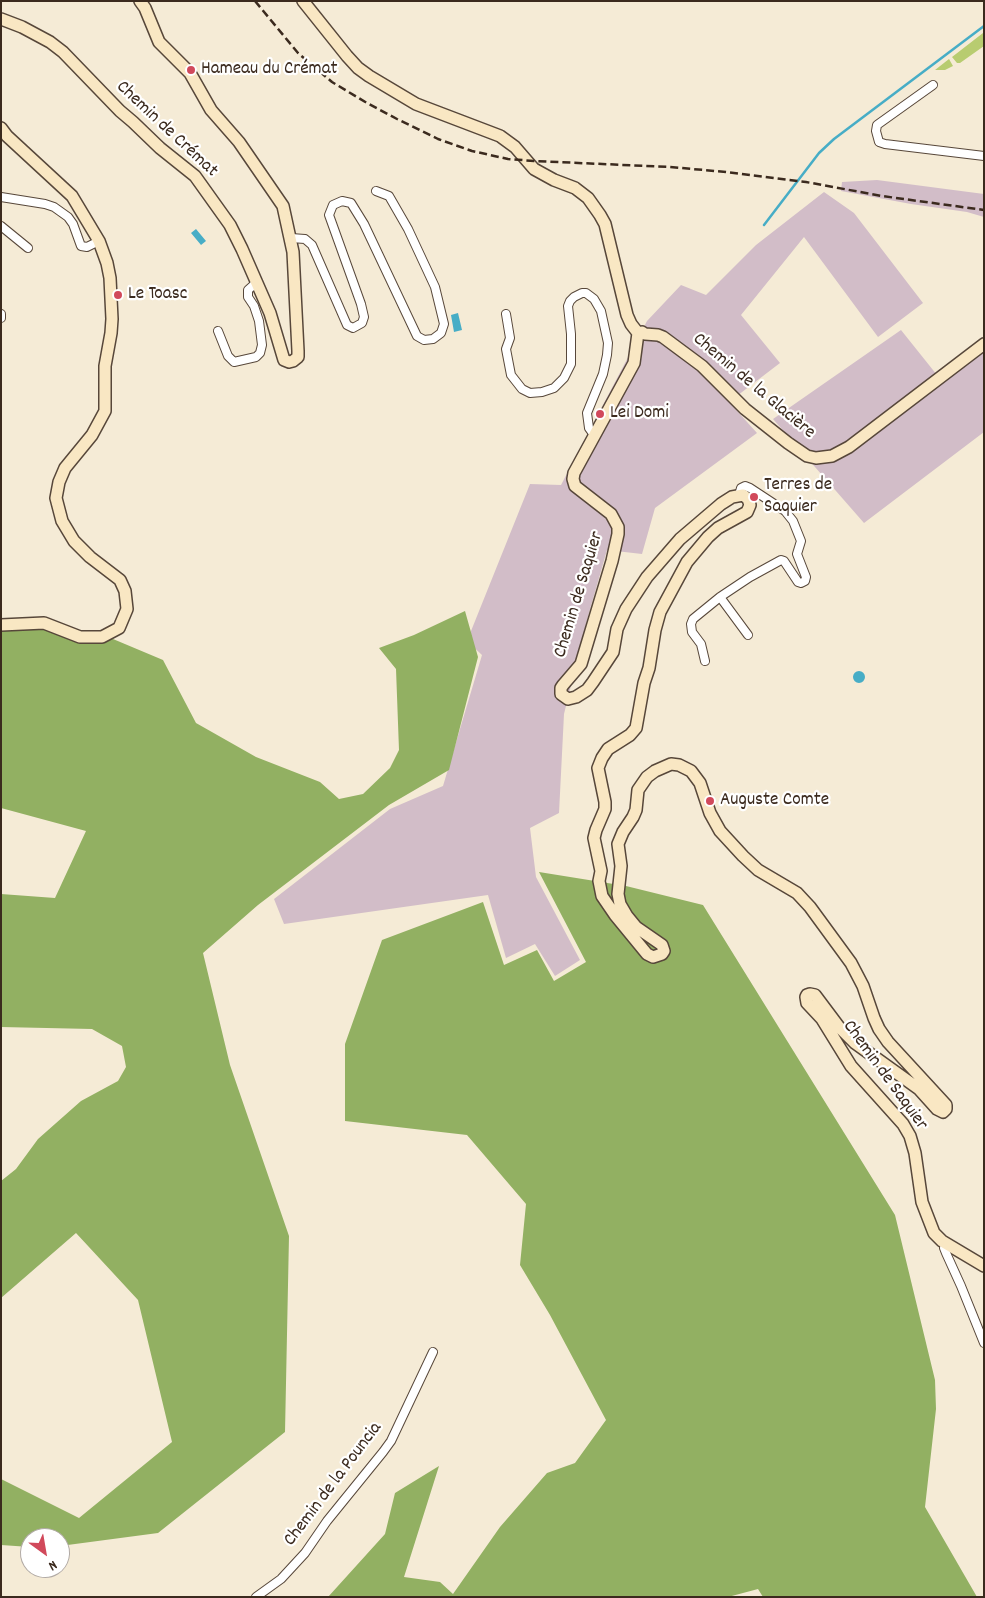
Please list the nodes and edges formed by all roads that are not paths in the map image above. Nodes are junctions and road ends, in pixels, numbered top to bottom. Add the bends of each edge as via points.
1 (140, 1) edge
2 (303, 1) edge
3 (1, 19) edge
4 (933, 85) dead end
5 (1, 128) edge
6 (984, 156) edge
7 (376, 191) dead end
8 (1, 197) edge
9 (1, 226) edge
10 (291, 238) junction
11 (99, 241) junction
12 (28, 248) dead end
13 (257, 282) junction
14 (506, 314) dead end
15 (218, 331) dead end
16 (640, 336) junction
17 (984, 344) edge
18 (594, 435) junction
19 (739, 495) junction
20 (720, 597) junction
21 (1, 624) edge
22 (748, 635) dead end
23 (705, 661) dead end
24 (945, 1243) junction
25 (984, 1266) edge
26 (984, 1343) edge
27 (433, 1352) dead end
28 (256, 1597) edge

1 - 10 street, Chemin de Crémat via 162,46 190,73 211,110 277,195
2 - 16 street via 353,62 369,76 416,104 500,136 515,147 534,169 575,188 588,198 605,224 627,315
3 - 13 street, Chemin de Crémat via 22,27 63,52 120,111 195,176 230,225
4 - 6 street via 877,125 879,142
5 - 11 street via 67,190
7 - 10 street via 389,196 408,228 435,287 444,324 441,333 433,339 424,340 417,336 351,202 342,201 334,205 329,215 361,304 362,323 353,328 347,324 312,245 305,239
8 - 11 street via 54,207 73,224 81,246 87,247
9 - 12 street
10 - 13 street, Chemin de Crémat via 298,351 298,357 293,361 288,362 282,356 270,312
11 - 21 street via 108,271 111,301 105,411 92,435 65,468 56,498 62,521 74,540 90,558 120,580 127,609 119,628 102,637 80,637 44,624
13 - 15 street via 248,290 248,297 259,321 260,353 256,358 234,362 228,356
14 - 18 street via 510,375 522,389 530,393 542,392 554,388 571,364 570,301 582,293 594,299 601,311 608,343 602,374 586,413 588,428
16 - 17 street, Chemin de la Glacière via 652,334 663,337 709,372 745,409 798,450 816,458 832,456 849,447
16 - 18 street, Chemin de Saquier via 634,363
18 - 19 street, Chemin de Saquier via 574,473 573,483 611,514 618,534 581,664 561,688 561,694 568,699 582,694 593,682 612,652 626,609 647,577 680,539 721,504
19 - 20 street via 741,488 750,488 785,511 793,521 801,541 797,554 806,580 798,582 779,560
19 - 24 street, Chemin de Saquier via 748,499 747,512 718,528 699,546 660,612 636,728 608,749 598,768 606,802 594,838 601,871 600,890 614,915 647,954 653,957 662,954 662,945 636,927 620,904 618,844 636,810 638,790 647,777 671,764 691,771 700,783 720,831 758,870 797,893 810,907 851,963 888,1042 946,1105 943,1112 936,1109 918,1089 855,1043 818,998 807,995 807,1003 822,1018 850,1066 910,1136 924,1209 934,1233
20 - 22 street
20 - 23 street via 691,624
24 - 25 street, Chemin de Saquier
24 - 26 street via 944,1248
27 - 28 street, Chemin de la Pouncia via 391,1441 305,1553 281,1579

